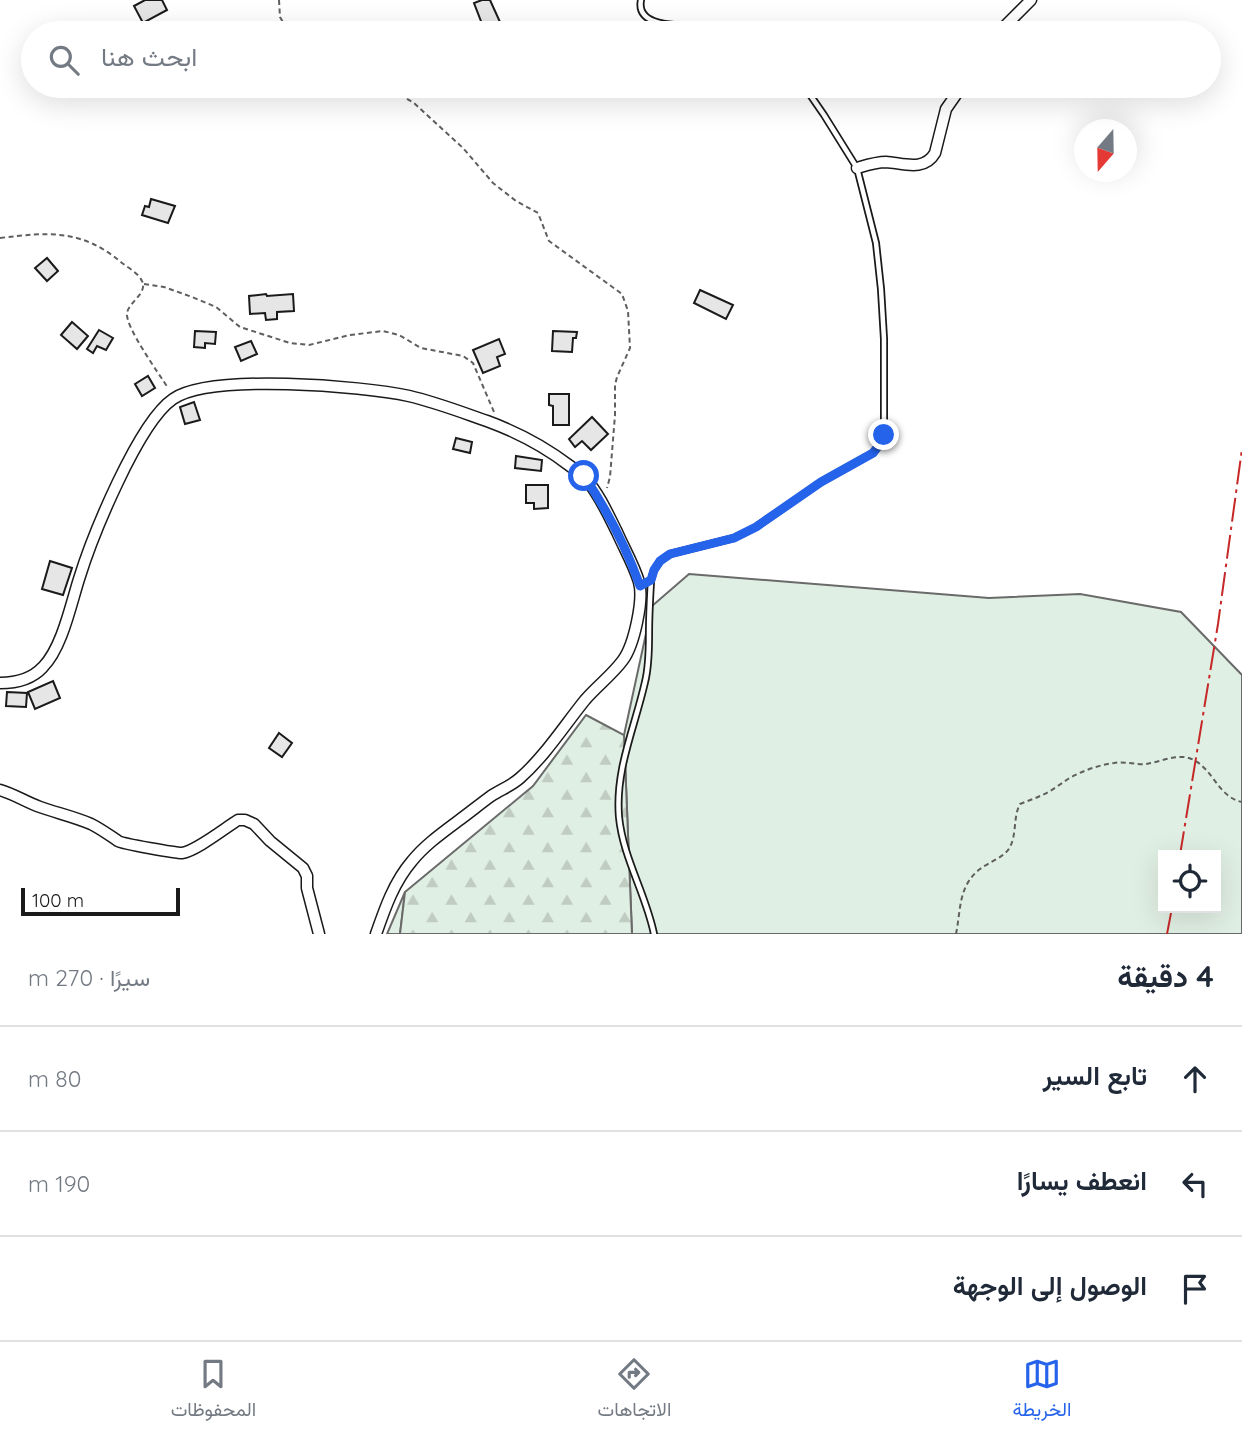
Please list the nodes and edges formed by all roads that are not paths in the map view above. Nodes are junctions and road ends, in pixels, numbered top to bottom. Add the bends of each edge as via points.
1 (641, 0) edge
2 (1031, 0) edge
3 (652, 21) edge
4 (1010, 21) edge
5 (812, 98) edge
6 (954, 98) edge
7 (857, 168) junction
8 (651, 580) junction
9 (640, 586) junction
10 (0, 683) edge
11 (0, 790) edge
12 (319, 934) edge
13 (376, 934) edge
14 (654, 934) edge

1 - 3 lane via 643,14
2 - 4 street
5 - 7 lane
6 - 7 street via 946,109 932,159 920,165 883,162
7 - 8 lane via 876,243 881,289 884,435 880,444 873,453 745,533 670,554 660,561
8 - 9 lane
8 - 14 lane via 648,669 618,789 625,847
9 - 10 street via 602,503 584,476 516,432 380,391 266,384 222,387 175,398 152,421 115,488 52,656 31,676 16,683
9 - 13 street via 636,626 626,656 518,780 433,839 414,858 398,878
11 - 12 street via 88,822 120,843 172,852 193,849 238,820 254,824 303,867

